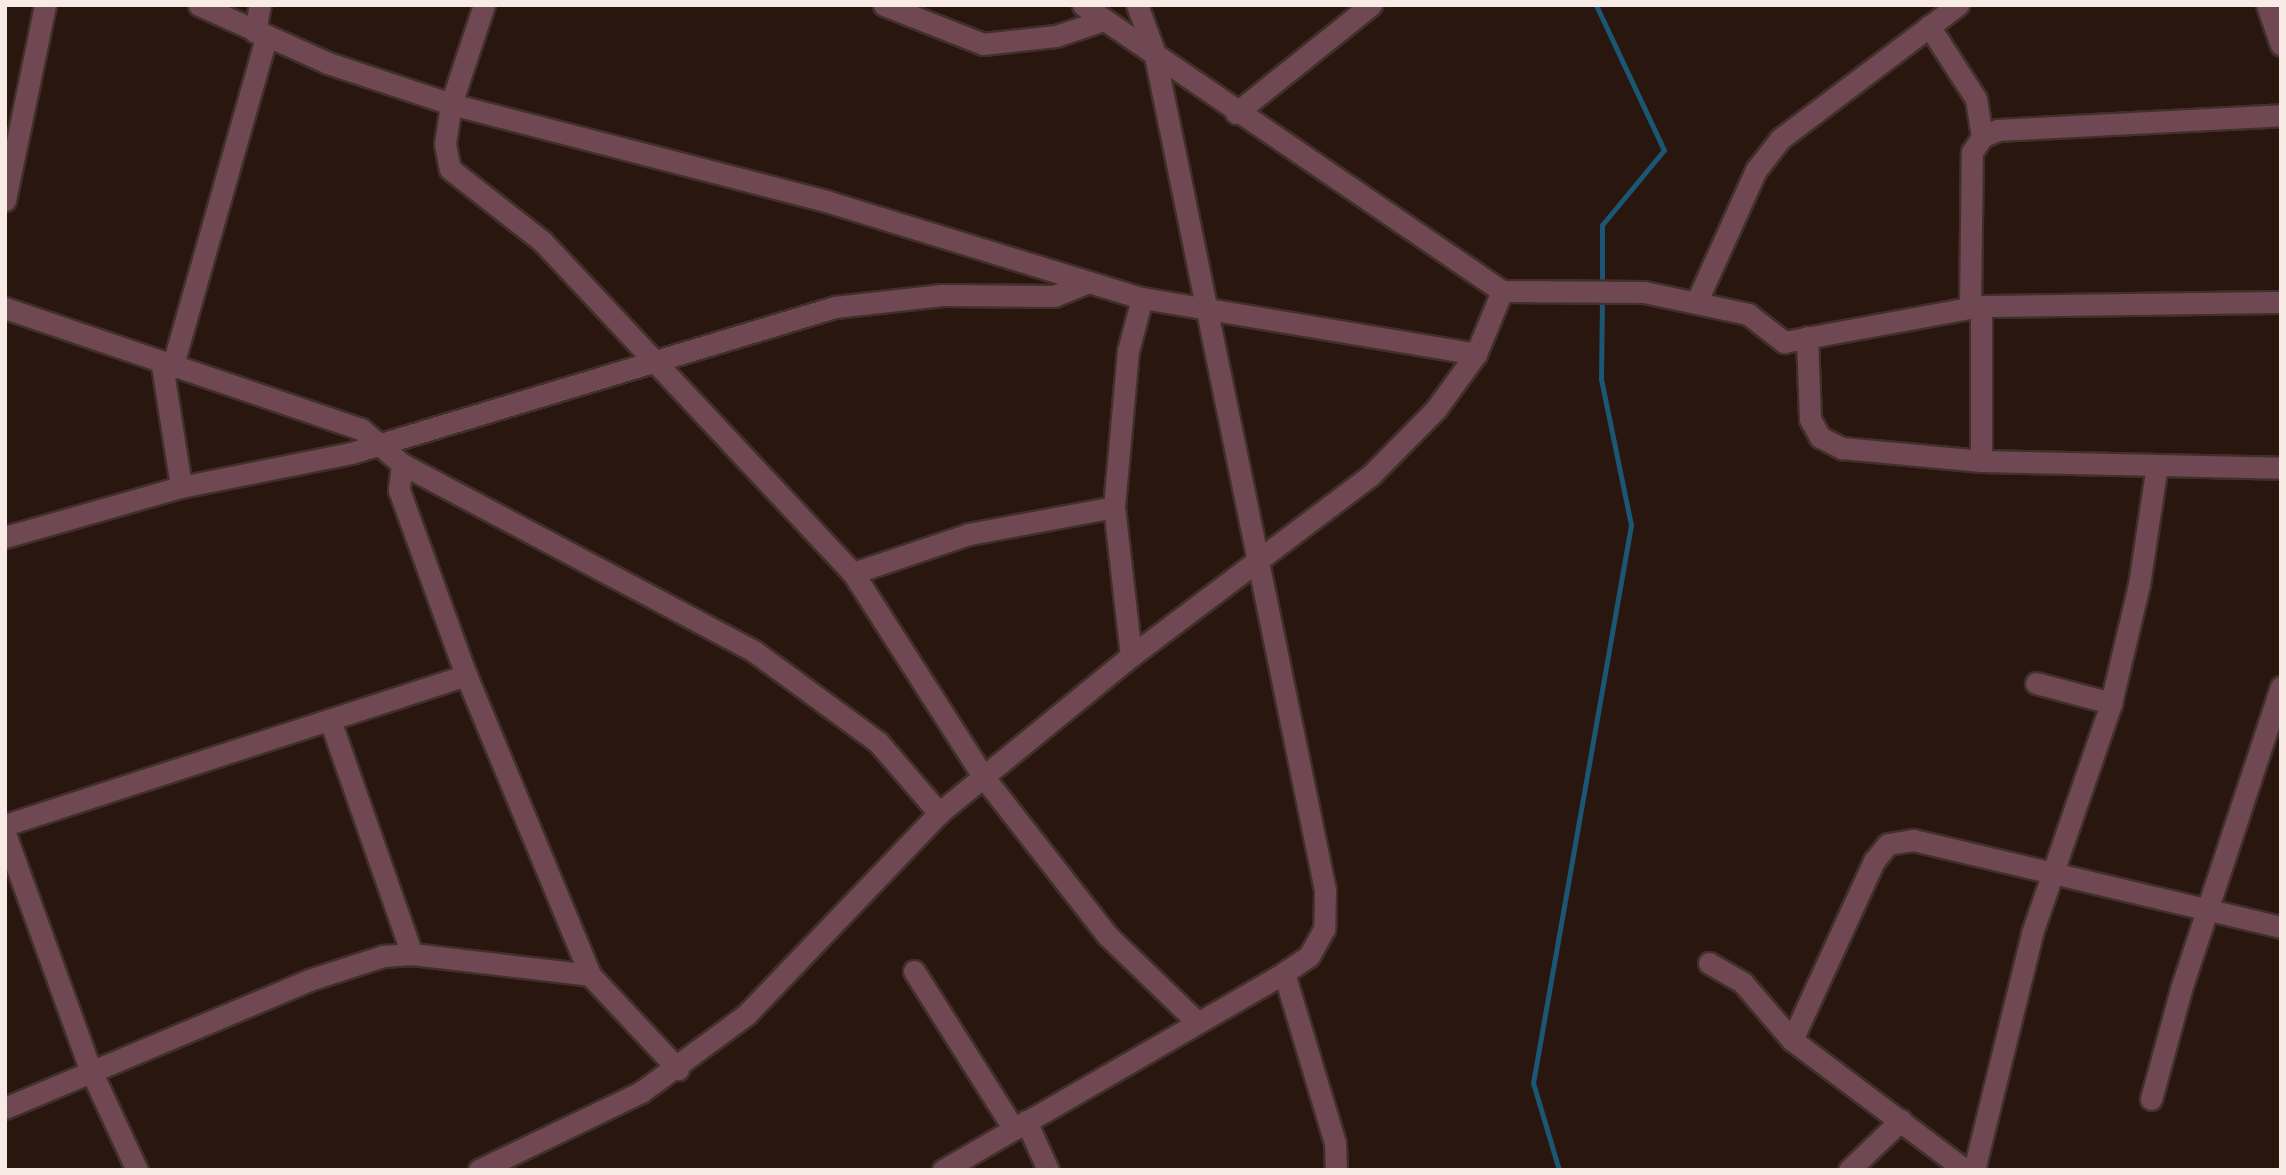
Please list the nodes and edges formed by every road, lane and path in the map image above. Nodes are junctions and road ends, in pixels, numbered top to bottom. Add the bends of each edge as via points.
1 (46, 5) edge
2 (199, 5) edge
3 (260, 5) edge
4 (484, 5) edge
5 (884, 5) edge
6 (1083, 5) edge
7 (1137, 5) edge
8 (1371, 5) edge
9 (1958, 5) edge
10 (2267, 5) edge
11 (1104, 20) junction
12 (1929, 26) junction
13 (260, 35) junction
14 (2281, 45) edge
15 (1154, 51) junction
16 (451, 104) junction
17 (1236, 113) junction
18 (2281, 115) edge
19 (1982, 137) junction
20 (5, 200) edge
21 (1084, 284) junction
22 (1502, 291) junction
23 (1142, 298) junction
24 (2281, 302) edge
25 (1696, 303) junction
26 (1976, 306) junction
27 (5, 308) edge
28 (1208, 312) junction
29 (1807, 337) junction
30 (1476, 354) junction
31 (654, 359) junction
32 (167, 366) junction
33 (380, 443) junction
34 (1981, 461) junction
35 (402, 464) junction
36 (2157, 466) junction
37 (2281, 468) edge
38 (181, 487) junction
39 (1114, 506) junction
40 (5, 537) edge
41 (1255, 566) junction
42 (853, 573) junction
43 (1131, 656) junction
44 (466, 675) junction
45 (2036, 683) dead end
46 (2281, 687) edge
47 (2110, 703) junction
48 (331, 723) junction
49 (982, 775) junction
50 (939, 813) junction
51 (5, 825) edge
52 (5, 834) edge
53 (2051, 876) junction
54 (2208, 909) junction
55 (2281, 927) edge
56 (412, 954) junction
57 (1709, 963) dead end
58 (914, 971) dead end
59 (1284, 972) junction
60 (590, 975) junction
61 (1195, 1021) junction
62 (1792, 1040) junction
63 (678, 1069) junction
64 (91, 1071) junction
65 (2151, 1099) dead end
66 (5, 1108) edge
67 (1901, 1120) junction
68 (1020, 1125) junction
69 (137, 1170) edge
70 (479, 1170) edge
71 (943, 1170) edge
72 (1048, 1170) edge
73 (1336, 1170) edge
74 (1849, 1170) edge
75 (1965, 1170) edge
76 (1974, 1170) edge

1 - 20 street
2 - 13 street
3 - 13 street
4 - 16 street
5 - 11 street via 983,44 1056,36
6 - 11 street
7 - 15 street
8 - 17 street
9 - 12 street
10 - 14 street
11 - 15 street
12 - 19 street via 1971,88
12 - 25 street via 1835,103 1780,139 1756,170
13 - 16 street
13 - 32 street
15 - 17 street
15 - 28 street
16 - 21 street via 839,205 1052,268
16 - 31 street via 445,144 450,169 543,242
17 - 22 street
18 - 19 street via 1998,130
19 - 26 street via 1972,152
21 - 23 street
21 - 31 street via 1054,296 942,295 835,307
22 - 25 street via 1644,292
22 - 30 street
23 - 28 street
23 - 39 street via 1128,351
24 - 26 street
25 - 29 street via 1748,314 1784,342
26 - 29 street
26 - 34 street
27 - 32 street
28 - 30 street
28 - 41 street
29 - 34 street via 1810,419 1820,437 1842,448
30 - 41 street via 1436,408 1370,476
31 - 33 street
31 - 42 street
32 - 33 street via 347,422
32 - 38 street
33 - 35 street
33 - 38 street
34 - 36 street
35 - 44 street via 399,490
35 - 50 street via 755,652 878,742
36 - 37 street
36 - 47 street via 2139,585
38 - 40 street
39 - 42 street via 969,534
39 - 43 street
41 - 43 street
41 - 59 street via 1295,724 1325,890 1324,929 1309,956
42 - 49 street
43 - 49 street
44 - 48 street
44 - 60 street
45 - 47 street
46 - 54 street
47 - 53 street
48 - 51 street
48 - 56 street
49 - 50 street
49 - 61 street via 1108,936
50 - 63 street via 801,961
52 - 64 street
53 - 54 street
53 - 62 street via 1913,840 1888,844 1874,861
53 - 76 street via 2008,1017
54 - 55 street
54 - 65 street
56 - 60 street
56 - 64 street via 309,980
57 - 62 street via 1743,983
58 - 68 street
59 - 61 street
59 - 73 street via 1335,1143
60 - 63 street
61 - 68 street
62 - 67 street
63 - 70 street via 590,1121
64 - 66 street
64 - 69 street
67 - 74 street
67 - 75 street
68 - 71 street
68 - 72 street

